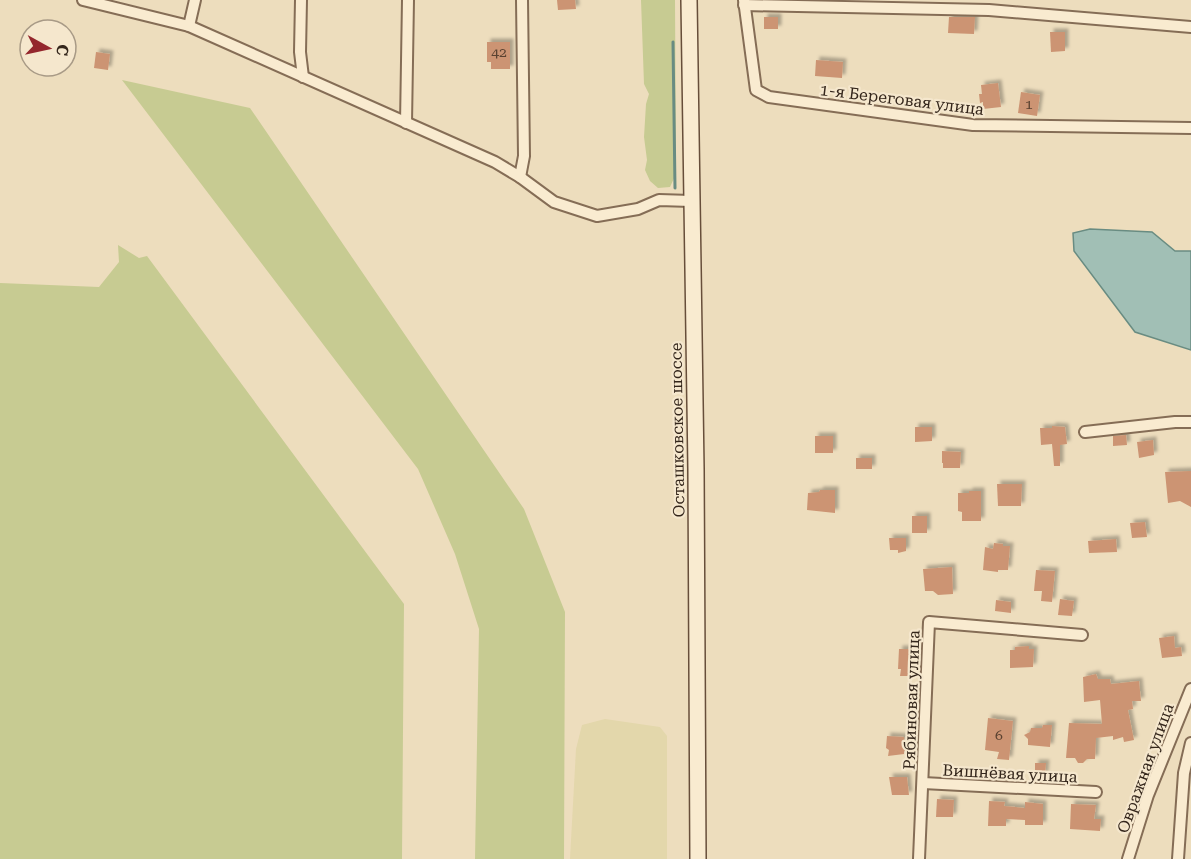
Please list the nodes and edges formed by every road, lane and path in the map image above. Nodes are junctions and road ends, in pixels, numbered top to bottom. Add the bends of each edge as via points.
1 (83, 0) edge
2 (195, 0) edge
3 (301, 0) edge
4 (408, 0) edge
5 (522, 0) edge
6 (689, 0) edge
7 (744, 3) edge
8 (189, 26) junction
9 (1191, 27) edge
10 (303, 77) junction
11 (406, 123) junction
12 (1191, 128) edge
13 (520, 177) junction
14 (691, 201) junction
15 (1191, 422) edge
16 (1085, 432) dead end
17 (1082, 635) dead end
18 (1191, 689) edge
19 (1191, 743) edge
20 (923, 783) junction
21 (1096, 792) dead end
22 (698, 859) edge
23 (919, 859) edge
24 (1128, 859) edge
25 (1178, 859) edge

1 - 8 street
2 - 8 street
3 - 10 street
4 - 11 street
5 - 13 street via 524,156
6 - 14 main road, Осташковское шоссе
7 - 9 street via 989,10
7 - 12 street, 1-я Береговая улица via 756,90 769,97 973,125
8 - 10 street
10 - 11 street
11 - 13 street
13 - 14 street via 554,202 597,216 638,209 659,200
14 - 22 main road, Осташковское шоссе
15 - 16 street
17 - 20 street, Рябиновая улица via 929,622
18 - 24 street, Овражная улица via 1148,795
19 - 25 street via 1184,773
20 - 21 street, Вишнёвая улица
20 - 23 street, Рябиновая улица

